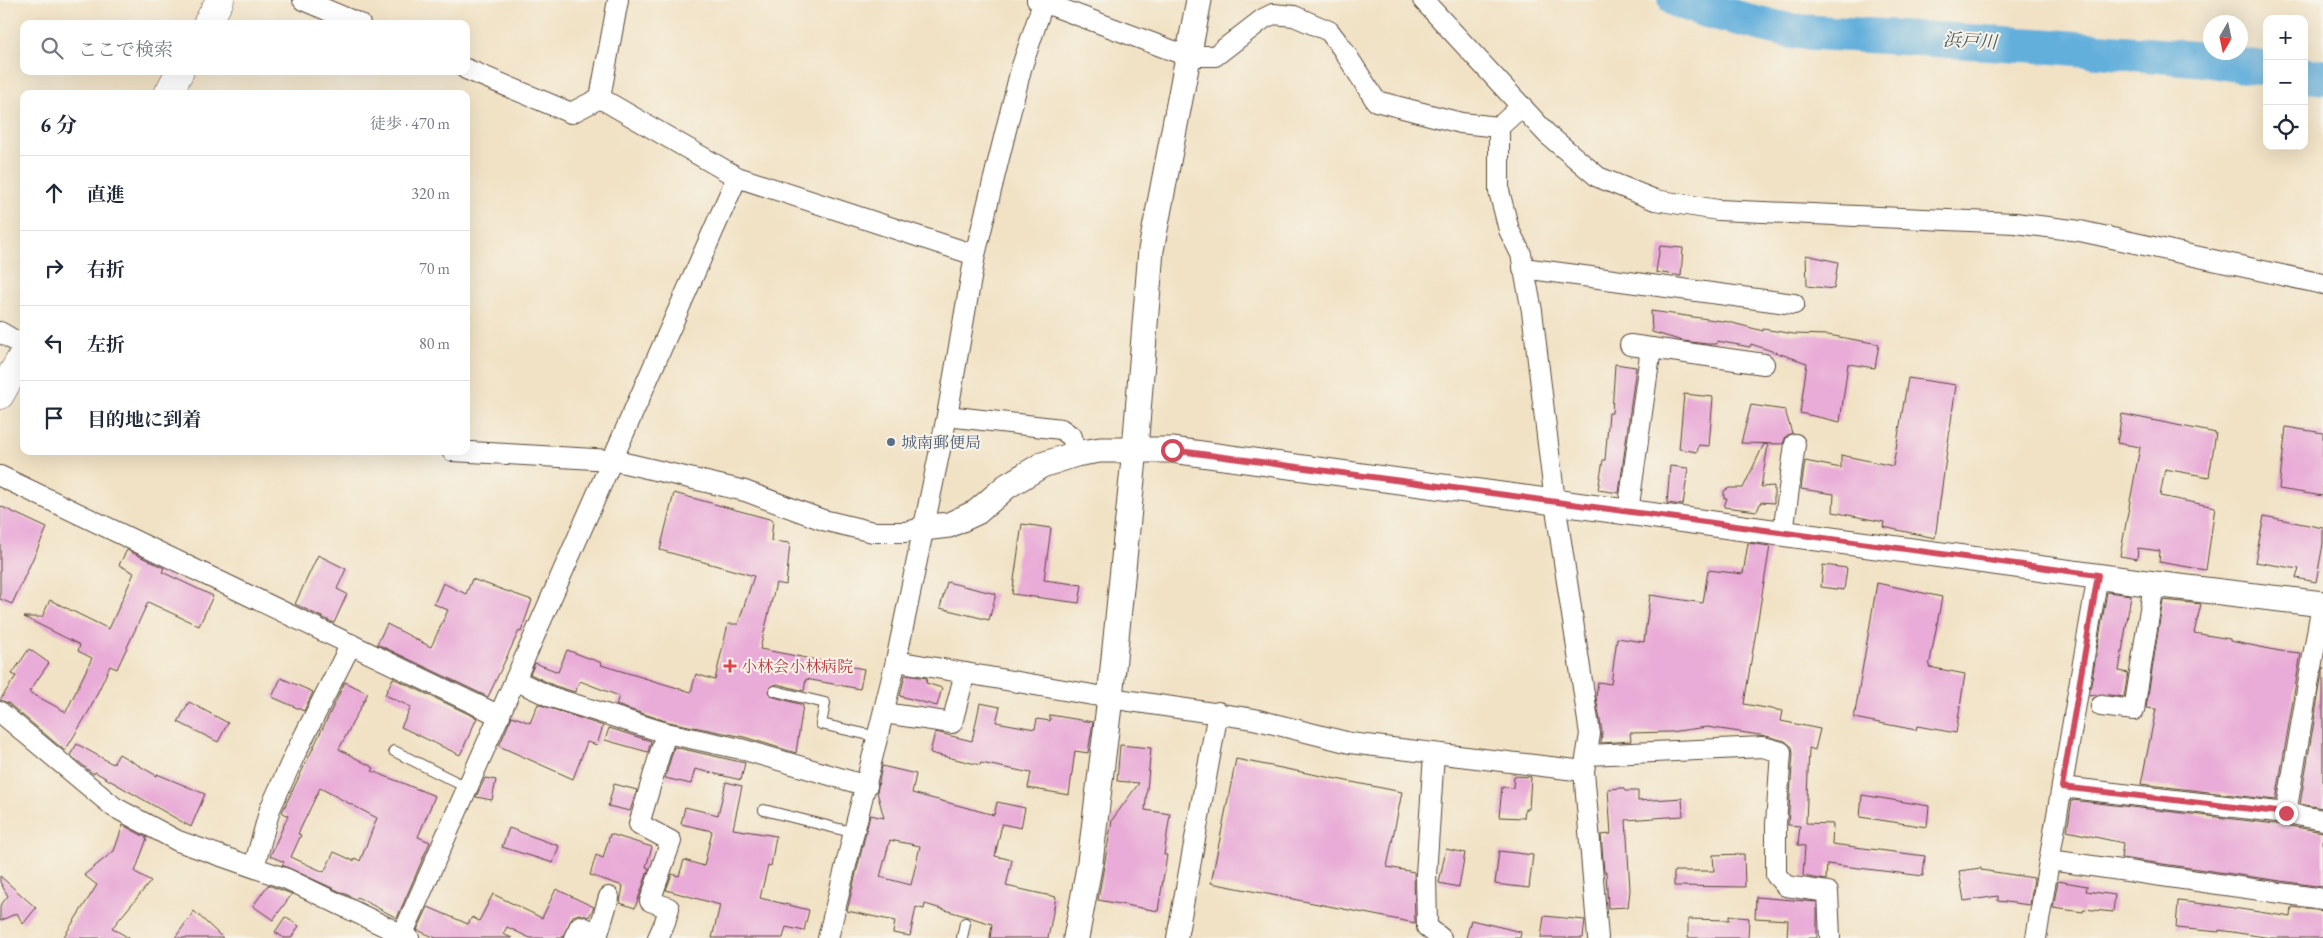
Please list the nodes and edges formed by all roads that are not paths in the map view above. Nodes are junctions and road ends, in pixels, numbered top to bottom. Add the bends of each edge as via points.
1 (220, 0) edge
2 (303, 0) edge
3 (618, 0) edge
4 (1198, 0) edge
5 (1423, 0) edge
6 (1041, 1) edge
7 (209, 20) edge
8 (350, 20) edge
9 (1187, 56) junction
10 (470, 71) edge
11 (178, 75) edge
12 (170, 90) edge
13 (600, 98) junction
14 (1522, 106) junction
15 (1499, 127) junction
16 (737, 177) junction
17 (975, 255) junction
18 (1523, 268) junction
19 (2323, 284) edge
20 (1794, 304) dead end
21 (0, 332) edge
22 (20, 344) edge
23 (1630, 345) dead end
24 (1651, 348) junction
25 (20, 360) edge
26 (1764, 364) dead end
27 (0, 395) edge
28 (947, 416) junction
29 (1795, 444) dead end
30 (1135, 449) junction
31 (470, 452) edge
32 (1076, 454) junction
33 (612, 460) junction
34 (0, 476) edge
35 (1555, 502) junction
36 (1628, 512) junction
37 (923, 528) junction
38 (1783, 534) junction
39 (2098, 575) junction
40 (2154, 584) junction
41 (2323, 604) edge
42 (351, 644) junction
43 (896, 661) junction
44 (965, 673) junction
45 (515, 680) junction
46 (775, 691) dead end
47 (1110, 698) junction
48 (2101, 706) dead end
49 (0, 712) edge
50 (1218, 712) junction
51 (884, 713) junction
52 (500, 716) junction
53 (666, 734) junction
54 (878, 737) junction
55 (394, 751) dead end
56 (1434, 754) junction
57 (1586, 763) junction
58 (866, 786) junction
59 (2062, 787) junction
60 (468, 788) junction
61 (764, 810) dead end
62 (2286, 813) junction
63 (2323, 820) edge
64 (854, 833) junction
65 (2050, 860) junction
66 (254, 868) junction
67 (609, 897) dead end
68 (2323, 899) edge
69 (965, 923) dead end
70 (404, 937) edge
71 (574, 938) edge
72 (658, 938) edge
73 (828, 938) edge
74 (962, 938) edge
75 (1076, 938) edge
76 (1177, 938) edge
77 (1441, 938) edge
78 (1598, 938) edge
79 (1830, 938) edge
80 (2036, 938) edge

1 - 7 highway
2 - 8 street
3 - 13 street
4 - 9 street
5 - 14 street
6 - 9 street
6 - 17 street
9 - 15 street via 1215,56 1263,19 1273,14 1294,16 1329,31 1376,101 1461,123
9 - 30 street via 1151,250
10 - 13 street via 571,113
11 - 12 highway
13 - 16 street
14 - 15 street
14 - 19 street via 1547,134 1598,177 1655,200 1718,210 2015,223 2080,231
15 - 18 street via 1499,190
16 - 17 street
16 - 33 street
17 - 28 street
18 - 20 street
18 - 35 street via 1532,311
21 - 22 street
23 - 24 street
24 - 26 street
24 - 36 street
25 - 27 highway
28 - 32 street via 1061,430 1072,436
28 - 37 street
29 - 38 street
30 - 32 street
30 - 35 street via 1172,450
30 - 47 street
31 - 33 street
32 - 37 street via 1042,465 1007,486 977,512 949,525
33 - 37 street via 745,491 823,520 873,532 905,532
33 - 45 street
34 - 42 street
35 - 36 street
35 - 57 street via 1590,734
36 - 38 street
37 - 43 street
38 - 39 street
39 - 40 street
39 - 59 street
40 - 41 street
40 - 48 street via 2134,710
41 - 62 street
42 - 52 street
42 - 66 street via 270,809
43 - 44 street
43 - 51 street
44 - 47 street
44 - 51 street via 952,723
45 - 52 street
45 - 53 street via 551,697
46 - 54 lane via 825,703 821,724
47 - 50 street
47 - 75 street via 1090,862
49 - 66 street via 114,807 178,841
50 - 56 street via 1350,743
50 - 76 street
51 - 54 street
52 - 60 street
53 - 58 street via 741,749
53 - 72 street via 639,824 671,840 650,901 669,908
54 - 58 street
55 - 60 lane
56 - 57 street
56 - 77 street via 1426,875 1427,927
57 - 78 street
57 - 79 street via 1763,747 1781,752 1776,875 1786,886 1828,892
58 - 64 street
59 - 62 street
59 - 65 street
60 - 70 street
61 - 64 lane
62 - 63 street
64 - 73 street
65 - 68 street
65 - 80 street
66 - 70 street via 287,879
67 - 71 street via 598,934 580,926
69 - 74 lane

